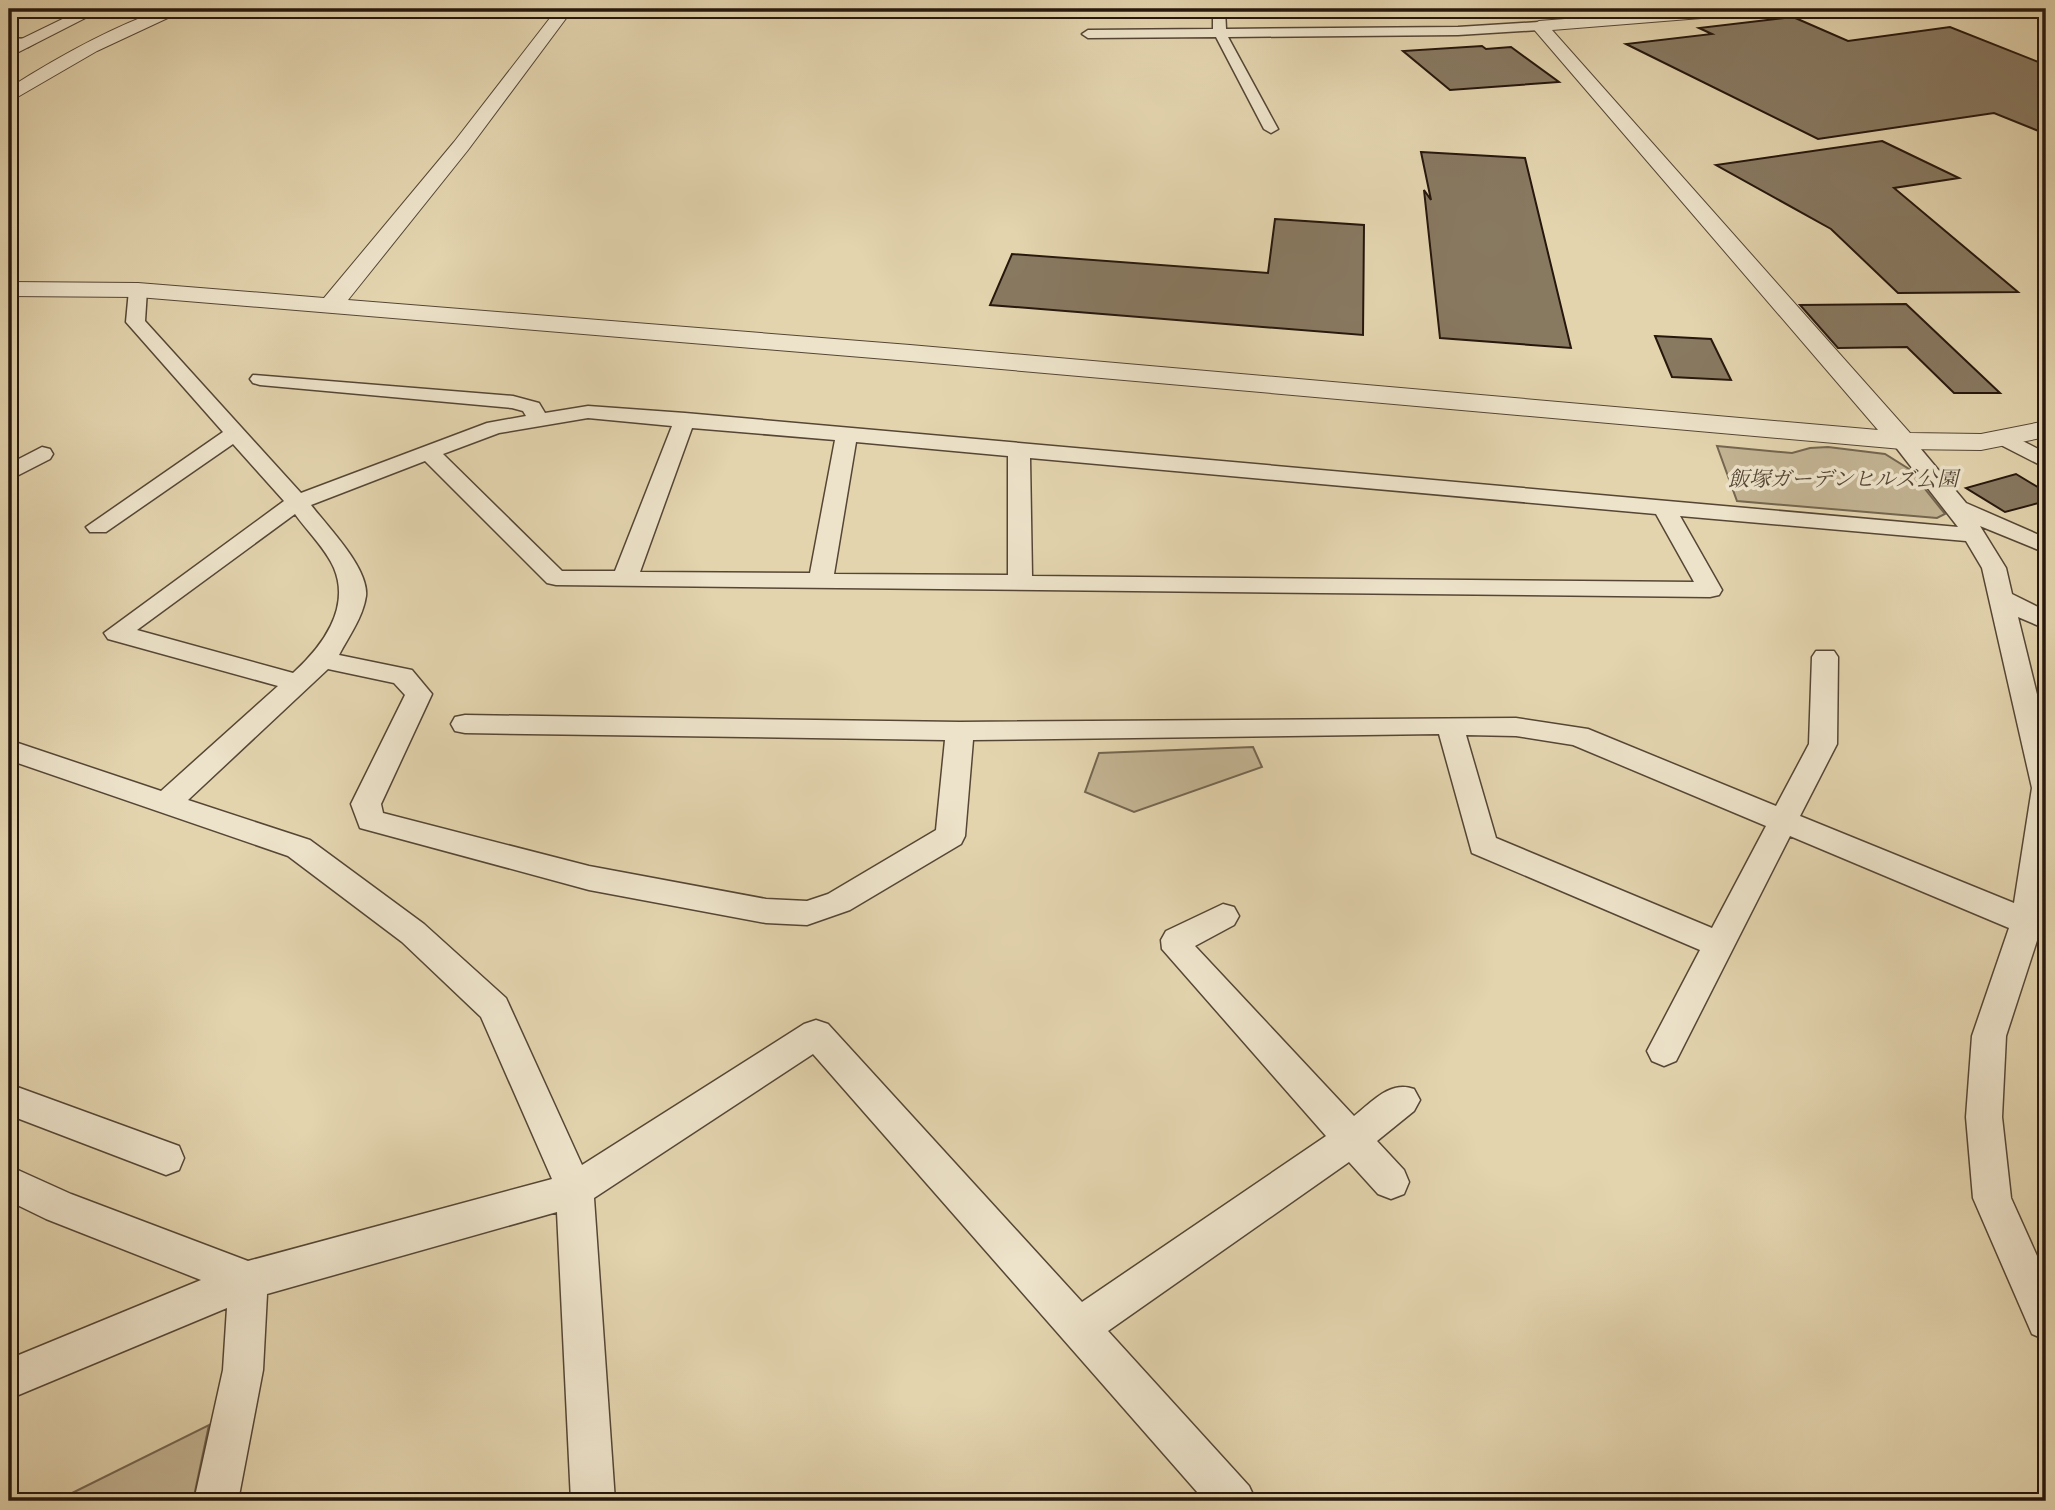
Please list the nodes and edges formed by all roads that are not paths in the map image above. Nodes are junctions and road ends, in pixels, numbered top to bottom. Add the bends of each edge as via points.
1 (95, 9) edge
2 (179, 9) edge
3 (565, 9) edge
4 (1219, 9) edge
5 (1751, 9) edge
6 (1539, 26) junction
7 (1220, 33) junction
8 (1088, 34) dead end
9 (9, 42) edge
10 (28, 43) junction
11 (9, 52) edge
12 (9, 96) edge
13 (1270, 129) dead end
14 (9, 289) edge
15 (138, 290) junction
16 (329, 307) junction
17 (260, 379) dead end
18 (537, 418) junction
19 (685, 419) junction
20 (2046, 429) edge
21 (848, 433) junction
22 (233, 434) junction
23 (2005, 438) junction
24 (1902, 441) junction
25 (1019, 450) junction
26 (427, 451) junction
27 (42, 454) dead end
28 (2046, 462) edge
29 (9, 473) edge
30 (296, 502) junction
31 (1664, 507) junction
32 (1958, 508) junction
33 (98, 527) dead end
34 (1974, 535) junction
35 (2046, 546) edge
36 (625, 578) junction
37 (821, 581) junction
38 (1020, 583) junction
39 (2001, 598) junction
40 (2046, 621) edge
41 (1825, 657) dead end
42 (323, 660) junction
43 (298, 683) junction
44 (465, 724) dead end
45 (1450, 725) junction
46 (960, 731) junction
47 (9, 750) edge
48 (167, 802) junction
49 (1781, 821) junction
50 (1223, 916) dead end
51 (2027, 922) junction
52 (1718, 944) junction
53 (1664, 1051) dead end
54 (9, 1099) edge
55 (1402, 1100) dead end
56 (1352, 1139) junction
57 (166, 1158) dead end
58 (1391, 1182) dead end
59 (14, 1187) edge
60 (575, 1190) junction
61 (248, 1280) junction
62 (2046, 1320) edge
63 (1079, 1327) junction
64 (9, 1379) edge
65 (216, 1501) edge
66 (593, 1501) edge
67 (1234, 1501) edge

1 - 10 street
2 - 12 street via 103,41
3 - 16 street via 461,146
4 - 7 street
5 - 6 street
6 - 7 street via 1458,32 1280,27
6 - 24 street
7 - 8 street
7 - 13 street
9 - 10 street
10 - 11 street
14 - 15 street
15 - 16 street
15 - 22 street via 135,322
16 - 24 street
17 - 18 street via 513,402 532,407
18 - 19 street via 588,412
18 - 26 street via 494,427
19 - 21 street
19 - 36 street
20 - 23 street
21 - 25 street
21 - 37 street
22 - 30 street
22 - 33 street
23 - 24 street
23 - 28 street
24 - 32 street
25 - 31 street
25 - 38 street
26 - 30 street
26 - 36 street via 556,578
27 - 29 street
30 - 42 street via 345,565 354,593 348,616
30 - 43 street via 117,633
31 - 34 street
31 - 38 street via 1710,590
32 - 34 street
32 - 35 street
34 - 39 street via 1994,568
36 - 37 street
37 - 38 street
39 - 40 street
39 - 51 street via 2046,788
41 - 49 street via 1823,744
42 - 43 street
42 - 46 street via 403,676 419,694 366,804 370,820 589,878 766,911 807,913 839,902 950,836
43 - 48 street
44 - 46 street
45 - 46 street
45 - 49 street via 1516,727 1578,736
45 - 52 street via 1483,845
47 - 48 street
48 - 60 street via 299,848 413,933 494,1008
49 - 51 street
49 - 52 street
50 - 56 street via 1177,940 1178,949
51 - 62 street via 1989,1036 1984,1117 1992,1198
52 - 53 street
54 - 57 street
55 - 56 street
56 - 58 street
56 - 63 street
59 - 61 street
60 - 61 street
60 - 63 street via 816,1034
60 - 66 street
61 - 64 street
61 - 65 street via 243,1370
63 - 67 street

